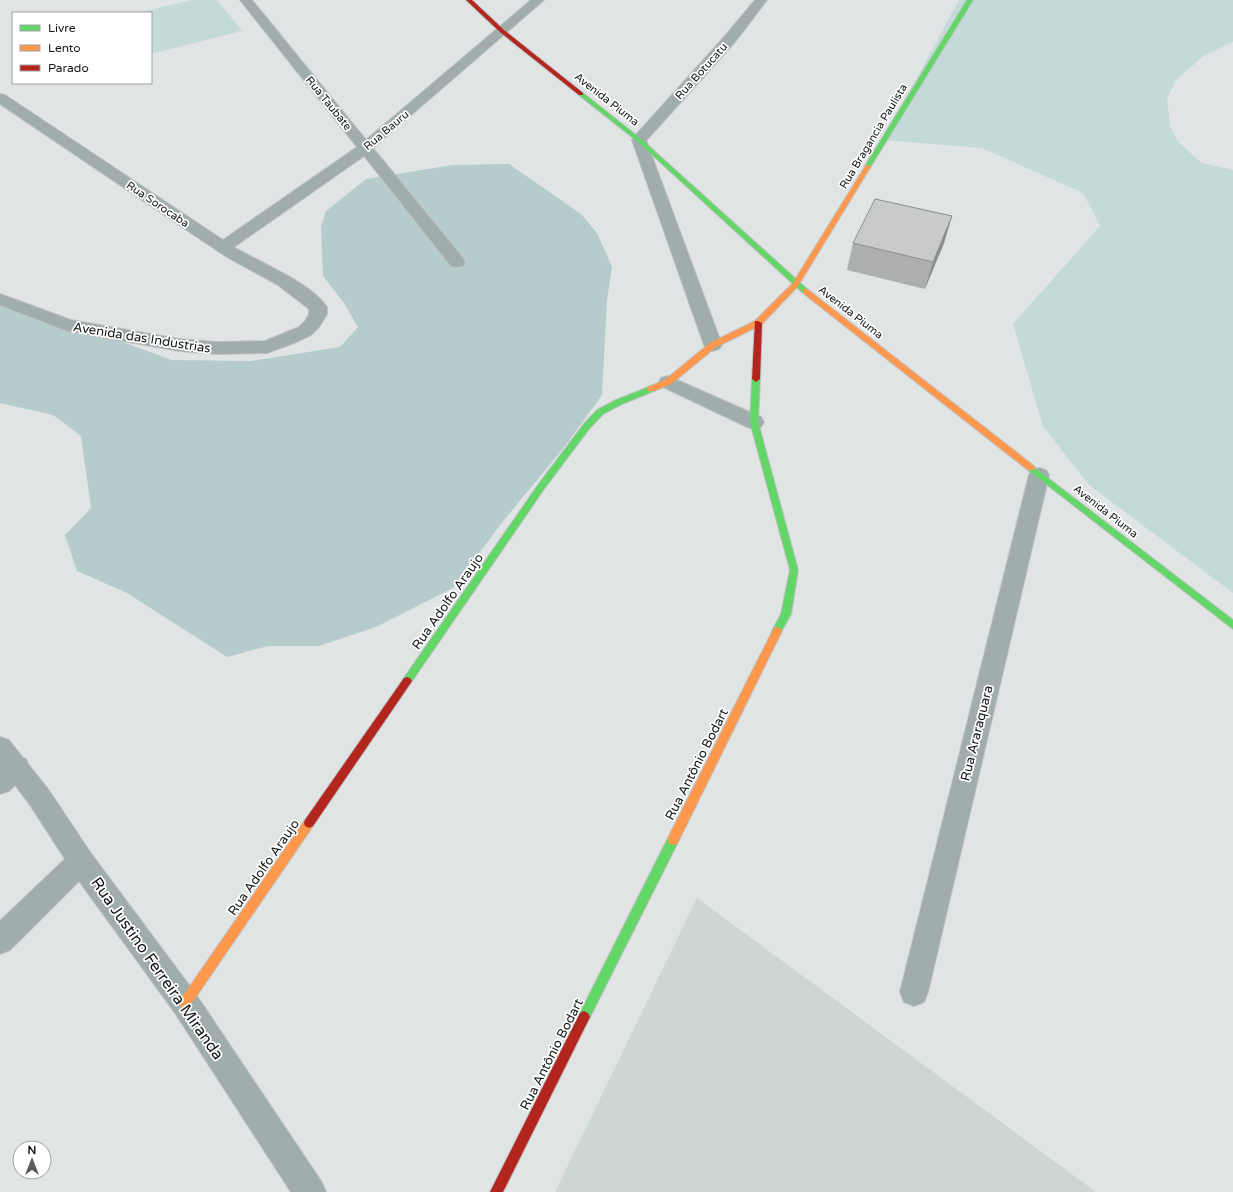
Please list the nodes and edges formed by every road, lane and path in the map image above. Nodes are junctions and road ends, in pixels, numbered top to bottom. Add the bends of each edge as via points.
1 (246, 0) edge
2 (469, 0) edge
3 (538, 0) edge
4 (761, 0) edge
5 (970, 0) edge
6 (502, 31) junction
7 (0, 98) edge
8 (639, 140) junction
9 (365, 148) junction
10 (223, 247) junction
11 (457, 262) dead end
12 (796, 284) junction
13 (0, 299) edge
14 (318, 307) joint
15 (758, 323) junction
16 (713, 344) junction
17 (668, 382) junction
18 (754, 422) junction
19 (1039, 475) junction
20 (1233, 625) edge
21 (6, 766) edge
22 (81, 861) junction
23 (0, 940) edge
24 (914, 992) dead end
25 (185, 1003) junction
26 (310, 1192) edge
27 (496, 1192) edge

1 - 9 street, Rua Taubate
2 - 6 street, Avenida Piuma
3 - 6 street, Rua Bauru
4 - 8 street, Rua Botucatu via 730,39
5 - 12 street, Rua Bragancia Paulista
6 - 8 street, Avenida Piuma
6 - 9 street, Rua Bauru
7 - 10 street, Rua Sorocaba
8 - 12 street, Avenida Piuma
8 - 16 street
9 - 10 street, Rua Bauru
9 - 11 street, Rua Taubate
10 - 14 street, Rua Sorocaba via 277,277
12 - 15 street, Rua Adolfo Araujo
12 - 19 street, Avenida Piuma
13 - 14 street, Avenida das Industrias via 67,326 179,345 217,348 267,347 288,339 313,323 318,314
15 - 16 street, Rua Adolfo Araujo
15 - 18 street, Rua Antônio Bodart
16 - 17 street, Rua Adolfo Araujo
17 - 18 street
17 - 25 street, Rua Adolfo Araujo via 600,412 586,427 541,487
18 - 27 street, Rua Antônio Bodart via 794,570 786,614
19 - 20 street, Avenida Piuma
19 - 24 street, Rua Araraquara
21 - 22 street, Rua Justino Ferreira Miranda via 39,797
22 - 23 street
22 - 25 street, Rua Justino Ferreira Miranda
25 - 26 street, Rua Justino Ferreira Miranda

